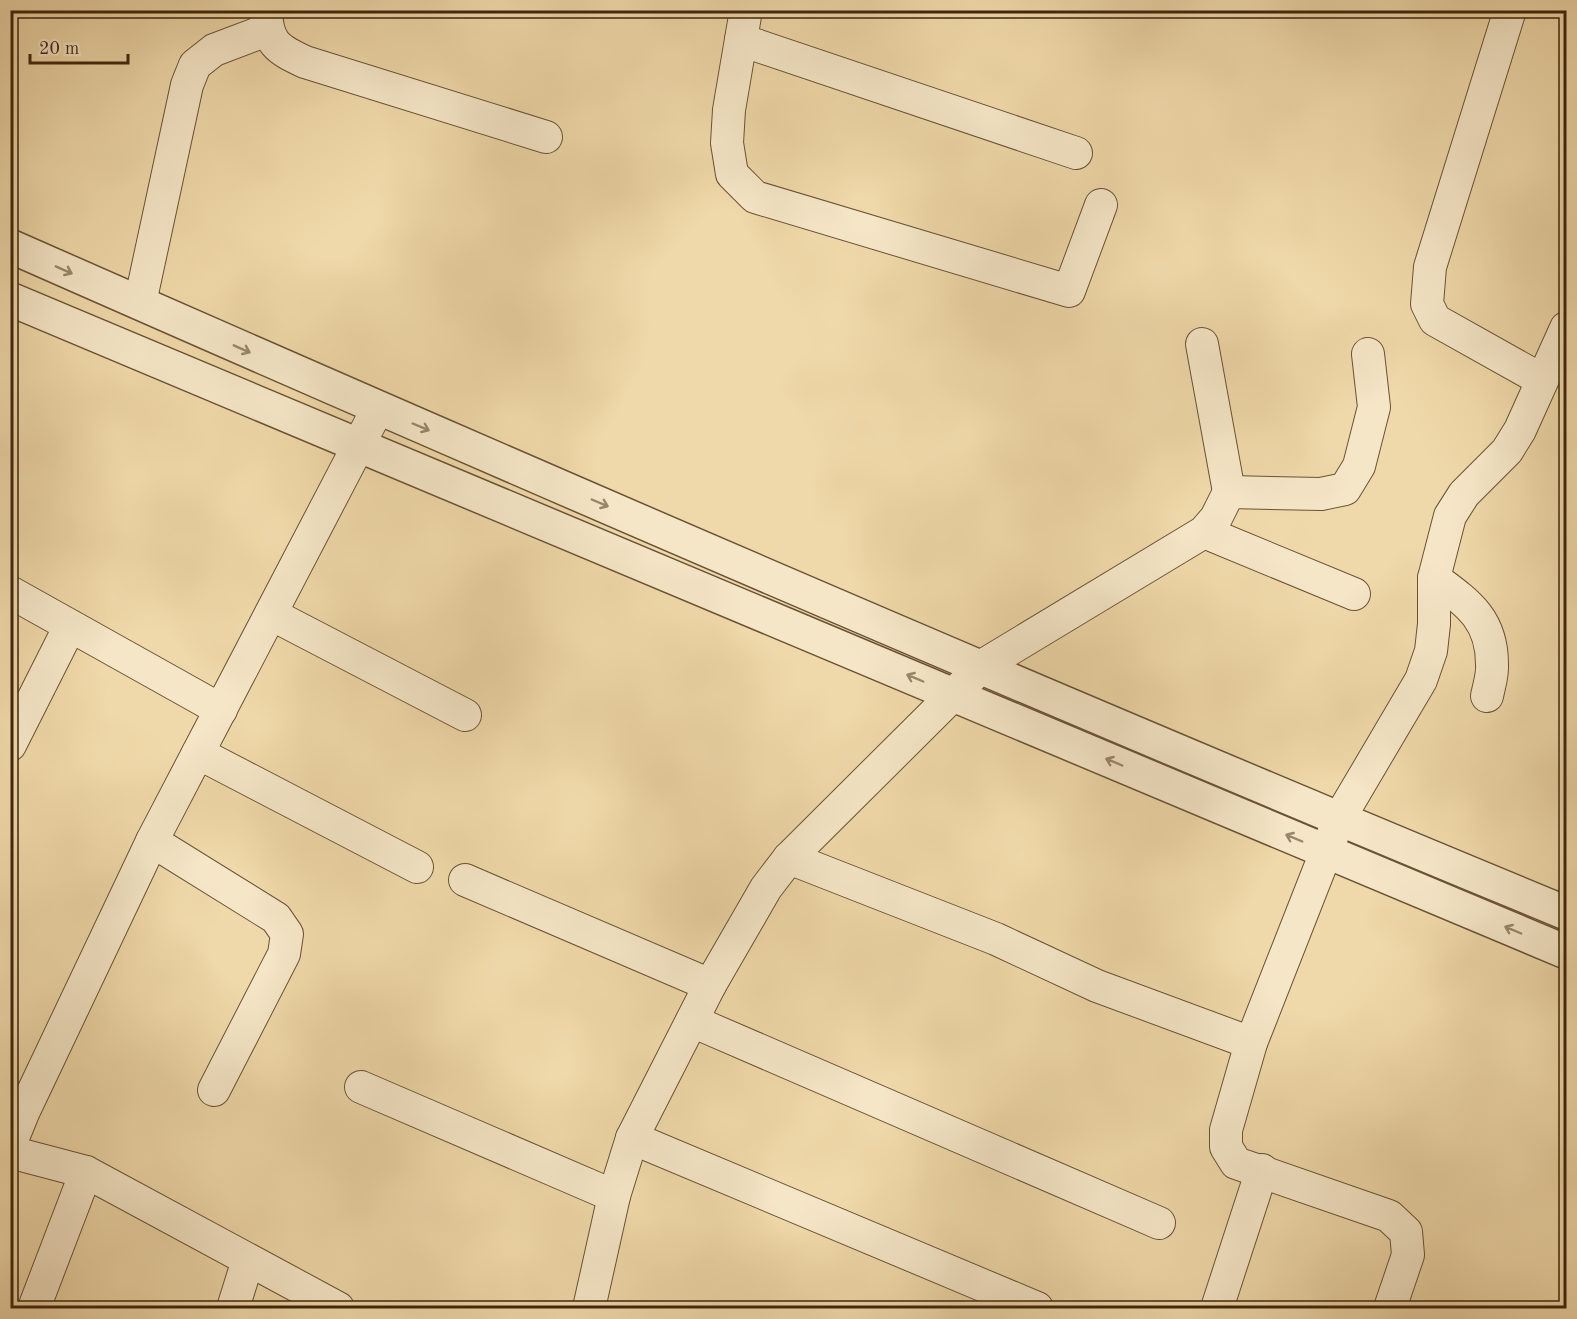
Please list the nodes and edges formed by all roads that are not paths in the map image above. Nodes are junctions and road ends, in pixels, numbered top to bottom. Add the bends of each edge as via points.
1 (1510, 10) edge
2 (266, 20) edge
3 (743, 25) edge
4 (546, 137) dead end
5 (1076, 153) dead end
6 (1101, 205) dead end
7 (10, 246) edge
8 (10, 299) edge
9 (140, 303) junction
10 (1566, 328) edge
11 (1202, 344) dead end
12 (1368, 354) dead end
13 (1542, 380) junction
14 (378, 408) junction
15 (359, 445) junction
16 (1229, 492) junction
17 (1204, 532) junction
18 (1434, 578) junction
19 (10, 592) edge
20 (1354, 594) dead end
21 (271, 614) junction
22 (70, 626) junction
23 (982, 666) junction
24 (953, 694) junction
25 (1487, 696) dead end
26 (221, 710) junction
27 (465, 715) dead end
28 (10, 745) edge
29 (198, 753) junction
30 (1340, 819) junction
31 (152, 841) junction
32 (1327, 852) junction
33 (789, 858) junction
34 (417, 867) dead end
35 (465, 880) dead end
36 (1566, 913) edge
37 (1566, 952) edge
38 (710, 985) junction
39 (692, 1021) junction
40 (1251, 1043) junction
41 (361, 1087) dead end
42 (214, 1090) dead end
43 (632, 1138) junction
44 (10, 1145) edge
45 (10, 1152) edge
46 (1262, 1170) junction
47 (87, 1172) junction
48 (614, 1196) junction
49 (1159, 1223) dead end
50 (248, 1260) junction
51 (34, 1308) edge
52 (233, 1308) edge
53 (338, 1308) edge
54 (590, 1308) edge
55 (1037, 1308) edge
56 (1216, 1308) edge
57 (1390, 1308) edge

1 - 13 street via 1430,267 1427,303 1435,320
2 - 4 street via 280,50 305,62
2 - 9 street via 214,50 195,66 187,86
3 - 5 street
3 - 6 street via 727,143 732,174 755,197 1069,291
7 -> 9 street
8 - 15 street
9 -> 14 street
10 - 13 street
11 - 16 street
12 - 16 street via 1374,407 1359,466 1345,489 1321,494
13 - 18 street via 1507,452 1464,494 1450,516
14 - 15 street
14 -> 23 street
15 - 21 street
24 -> 15 street
16 - 17 street
17 - 20 street
17 - 23 street
18 - 25 street via 1478,614 1488,636 1492,664
18 - 30 street via 1431,651 1421,680
19 - 22 street
21 - 26 street
21 - 27 street
22 - 26 street
22 - 28 street
23 - 24 street
23 - 30 street
32 -> 24 street
24 - 33 street
26 - 29 street
29 - 31 street
29 - 34 street
30 - 32 street
30 - 36 street
31 - 42 street via 276,918 287,934 284,954
31 - 44 street
37 -> 32 street
32 - 40 street
33 - 38 street via 766,888
33 - 40 street via 996,939 1097,986
35 - 38 street
38 - 39 street
39 - 43 street
39 - 49 street
40 - 46 street via 1226,1130 1226,1147 1236,1163
41 - 48 street
43 - 48 street
43 - 55 street
45 - 47 street
46 - 56 street
46 - 57 street via 1389,1216 1406,1232 1408,1255
47 - 50 street
47 - 51 street
48 - 54 street
50 - 52 street
50 - 53 street

